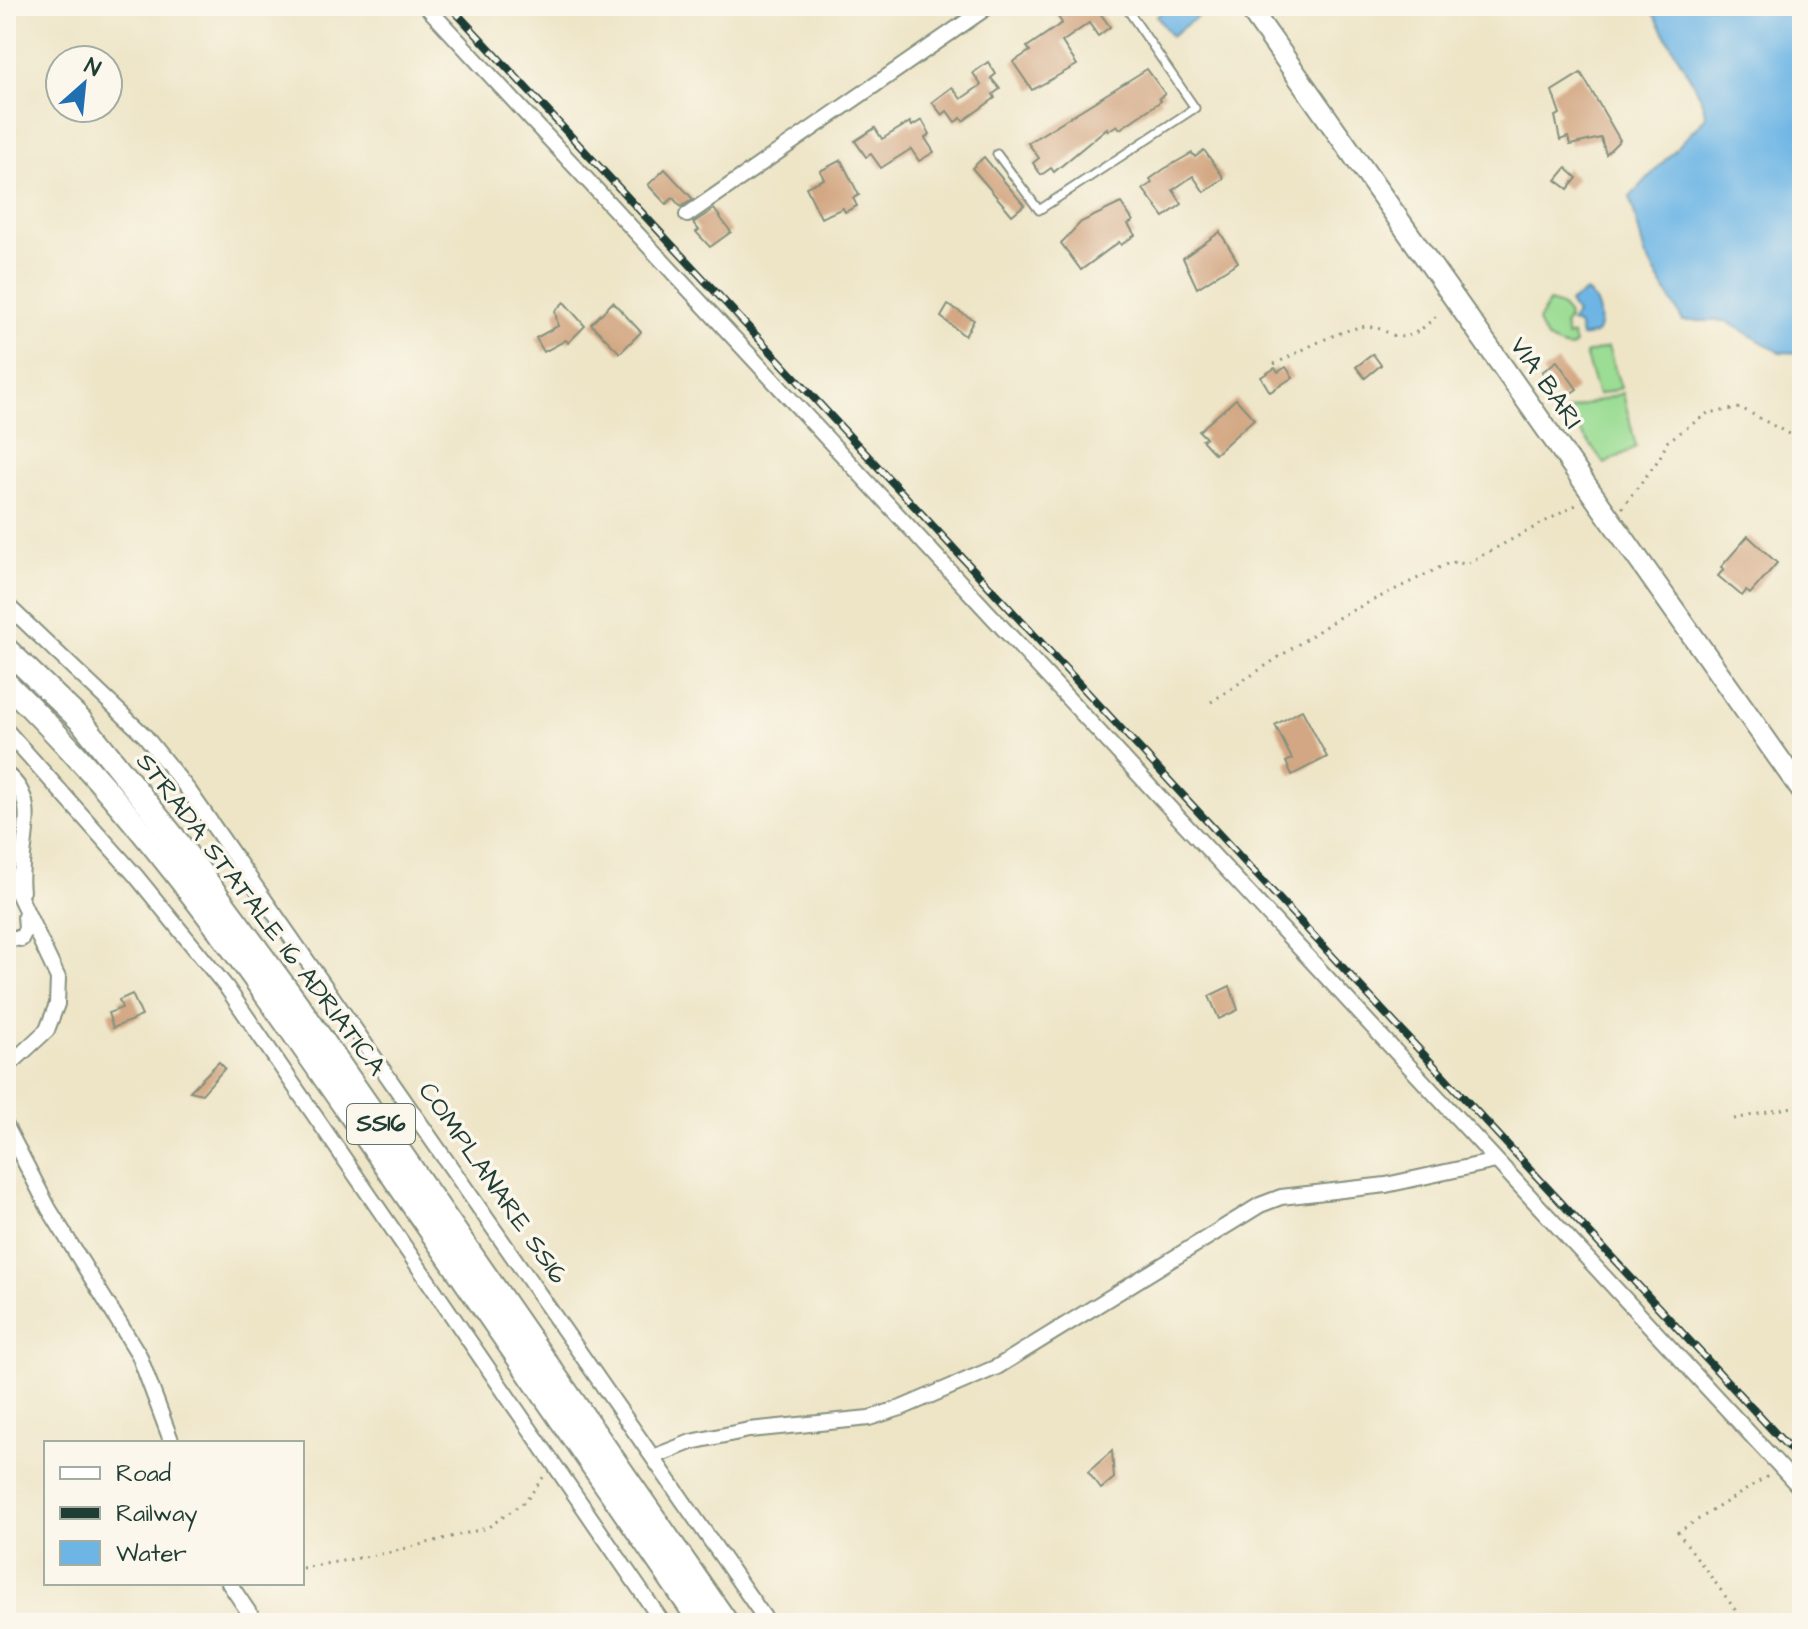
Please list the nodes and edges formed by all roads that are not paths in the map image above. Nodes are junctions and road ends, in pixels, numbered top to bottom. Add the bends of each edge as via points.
1 (426, 6) edge
2 (989, 6) edge
3 (1125, 6) edge
4 (1248, 6) edge
5 (997, 154) dead end
6 (687, 215) dead end
7 (6, 604) edge
8 (6, 649) edge
9 (6, 683) edge
10 (6, 730) edge
11 (6, 774) edge
12 (1802, 791) edge
13 (6, 868) edge
14 (25, 911) junction
15 (6, 937) edge
16 (6, 1068) edge
17 (6, 1126) edge
18 (1496, 1161) junction
19 (171, 1441) edge
20 (653, 1457) junction
21 (1802, 1490) edge
22 (230, 1585) edge
23 (256, 1623) edge
24 (663, 1623) edge
25 (701, 1623) edge
26 (727, 1623) edge
27 (768, 1623) edge

1 - 18 street
2 - 6 street
3 - 5 lane via 1195,108 1039,210
4 - 12 main road, VIA BARI
7 - 20 street, COMPLANARE SS16 via 145,736 189,791
8 - 26 highway, STRADA STATALE 16 ADRIATICA / SS16 via 81,721 214,890
9 - 25 highway, STRADA STATALE 16 ADRIATICA / SS16 via 67,742 137,826 281,1015
10 - 24 street via 227,988
11 - 14 street via 18,783 29,814 19,868
13 - 14 street
14 - 15 street via 21,939
14 - 16 street via 58,978 57,1004 47,1030
17 - 19 street via 49,1209 139,1355
18 - 20 street via 1386,1185 1281,1197 968,1381 869,1418 749,1430 691,1442
18 - 21 street
20 - 27 street, COMPLANARE SS16
22 - 23 street

